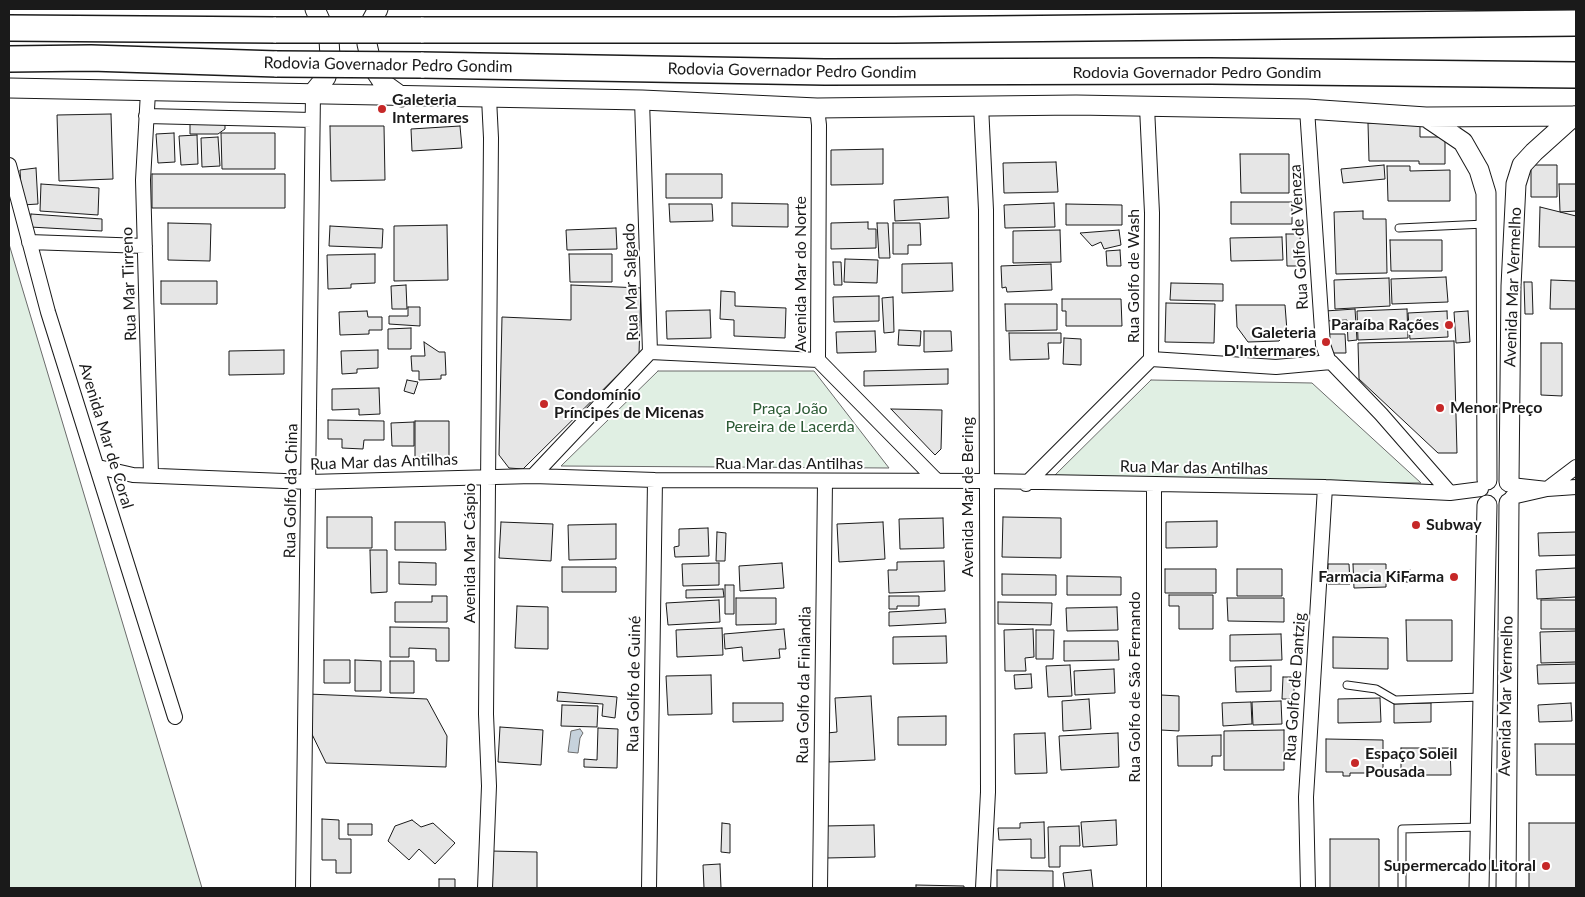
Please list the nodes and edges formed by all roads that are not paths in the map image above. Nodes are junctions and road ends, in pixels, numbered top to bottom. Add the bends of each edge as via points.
1 (315, 9) edge
2 (378, 9) edge
3 (1576, 23) edge
4 (9, 28) edge
5 (9, 59) edge
6 (1576, 75) edge
7 (9, 88) edge
8 (148, 92) junction
9 (313, 93) junction
10 (402, 97) junction
11 (489, 98) junction
12 (642, 100) junction
13 (981, 105) junction
14 (1147, 107) junction
15 (817, 108) junction
16 (1307, 109) junction
17 (146, 116) junction
18 (1426, 116) junction
19 (1575, 116) edge
20 (312, 120) junction
21 (9, 165) edge
22 (1486, 224) junction
23 (1399, 228) dead end
24 (29, 242) junction
25 (145, 246) junction
26 (1486, 286) junction
27 (1510, 286) junction
28 (650, 352) junction
29 (1151, 359) junction
30 (818, 360) junction
31 (1329, 362) junction
32 (1576, 466) edge
33 (98, 467) junction
34 (152, 475) junction
35 (488, 476) junction
36 (533, 476) junction
37 (655, 480) junction
38 (309, 482) junction
39 (825, 482) junction
40 (937, 482) junction
41 (986, 482) junction
42 (1026, 484) junction
43 (1154, 485) junction
44 (1576, 486) edge
45 (1325, 488) junction
46 (1546, 489) junction
47 (1510, 492) junction
48 (1450, 493) junction
49 (1485, 493) junction
50 (1347, 685) dead end
51 (1484, 697) junction
52 (175, 717) dead end
53 (1480, 827) junction
54 (303, 888) edge
55 (485, 888) edge
56 (649, 888) edge
57 (820, 888) edge
58 (983, 888) edge
59 (1154, 888) edge
60 (1308, 888) edge
61 (1402, 888) edge
62 (1479, 888) edge
63 (1506, 888) edge

1 - 9 street via 329,40 330,56 326,77
2 - 10 street via 371,22 367,44 372,66 384,84
3 - 4 highway, Rodovia Governador Pedro Gondim, bridge via 894,30
5 - 6 highway, Rodovia Governador Pedro Gondim, bridge via 825,72 1210,71
7 - 8 street
8 - 9 street
8 - 17 street, Rua Mar Tirreno
9 - 10 street
9 - 20 street, Rua Golfo da China
10 - 11 street
11 - 12 street
11 - 35 street, Avenida Mar Cáspio
12 - 15 street
12 - 28 street, Rua Mar Salgado
13 - 14 street
13 - 15 street
13 - 41 street, Avenida Mar de Bering via 986,210
14 - 16 street
14 - 29 street, Rua Golfo de Wash via 1152,213
15 - 30 street, Avenida Mar do Norte
16 - 18 street
16 - 31 street, Rua Golfo de Veneza via 1323,345
17 - 20 street
17 - 25 street, Rua Mar Tirreno via 143,180
18 - 19 street
18 - 22 street, Avenida Mar Vermelho via 1463,142 1480,170 1486,193
19 - 27 street, Avenida Mar Vermelho via 1522,165 1516,184
20 - 38 street, Rua Golfo da China
21 - 24 street, Avenida Mar de Coral
22 - 23 lane
22 - 26 street, Avenida Mar Vermelho
24 - 25 street
24 - 33 street, Avenida Mar de Coral
25 - 34 street, Rua Mar Tirreno
26 - 27 street
26 - 49 street, Avenida Mar Vermelho
27 - 47 street, Avenida Mar Vermelho
28 - 30 street
28 - 36 street, Rua Mar Salgado
29 - 31 street via 1276,367
29 - 42 street, Rua Golfo de Wash
30 - 40 street, Avenida Mar do Norte
31 - 48 street via 1381,414
32 - 46 street
33 - 34 street, Rua Mar das Antilhas via 120,473
33 - 52 street, Avenida Mar de Coral
34 - 38 street, Rua Mar das Antilhas
35 - 36 street, Rua Mar das Antilhas
35 - 38 street, Rua Mar das Antilhas
35 - 55 street, Avenida Mar Cáspio via 486,714 489,786
36 - 37 street, Rua Mar das Antilhas
37 - 39 street, Rua Mar das Antilhas
37 - 56 street, Rua Golfo de Guiné
38 - 54 street, Rua Golfo da China
39 - 40 street, Rua Mar das Antilhas
39 - 57 street, Rua Golfo da Finlândia
40 - 41 street, Rua Mar das Antilhas
41 - 42 street, Rua Mar das Antilhas
41 - 58 street, Avenida Mar de Bering via 988,792
42 - 43 street, Rua Mar das Antilhas
43 - 45 street, Rua Mar das Antilhas
43 - 59 street, Rua Golfo de São Fernando
44 - 46 street
45 - 48 street, Rua Mar das Antilhas
45 - 60 street, Rua Golfo de Dantzig via 1306,797
46 - 47 street
47 - 49 street via 1500,508
47 - 49 street via 1504,477 1497,476
47 - 63 street, Avenida Mar Vermelho
48 - 49 street, Rua Mar das Antilhas
49 - 51 street, Avenida Mar Vermelho
50 - 51 lane via 1376,689 1395,700
51 - 53 street, Avenida Mar Vermelho
53 - 61 lane via 1402,829
53 - 62 street, Avenida Mar Vermelho

